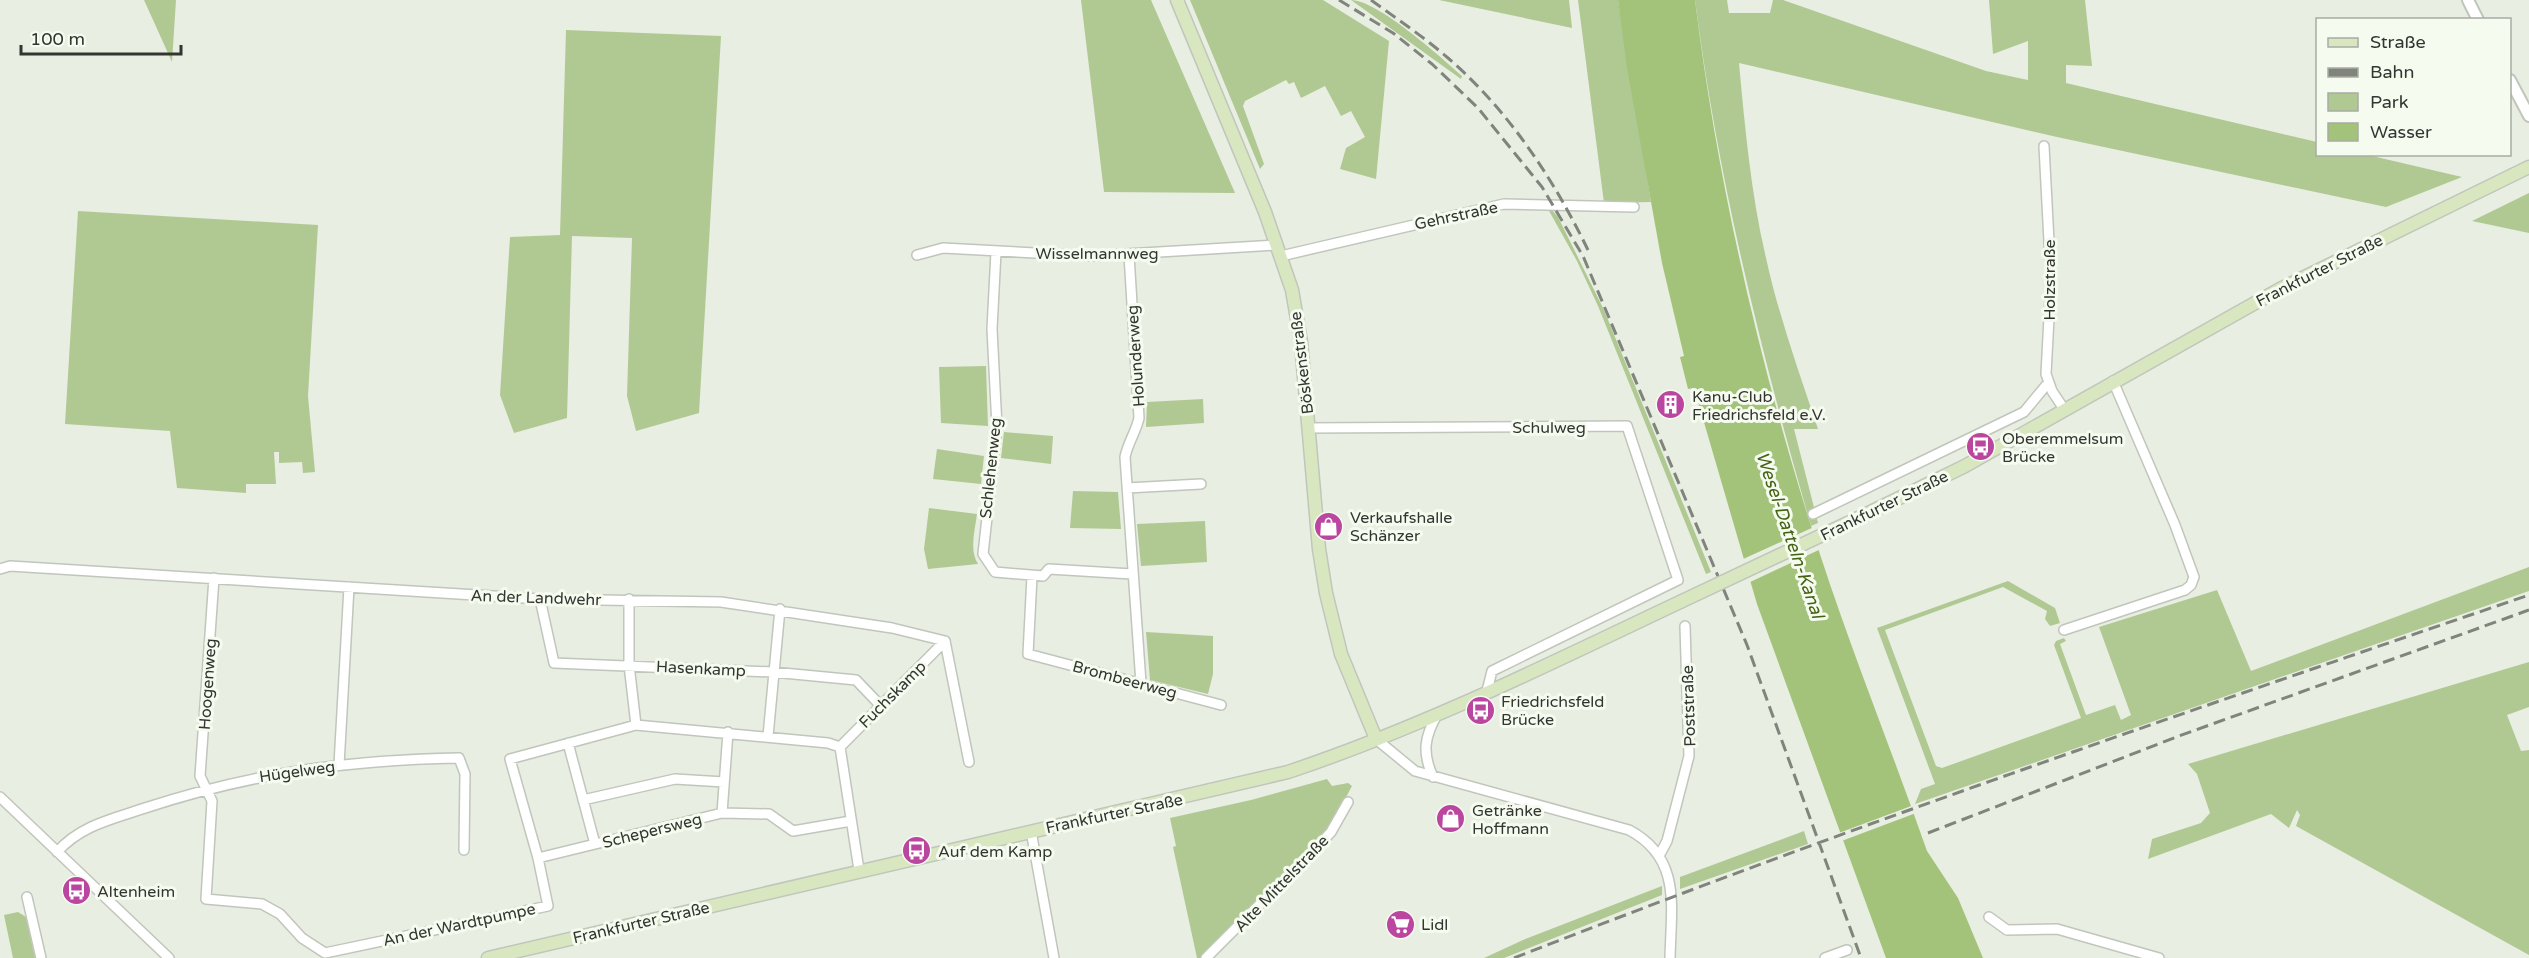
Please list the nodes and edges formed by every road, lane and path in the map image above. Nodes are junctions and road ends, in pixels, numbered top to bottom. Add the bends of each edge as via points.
1 (1177, 0) edge
2 (2468, 0) edge
3 (2477, 18) edge
4 (2511, 82) edge
5 (2529, 116) edge
6 (2044, 146) dead end
7 (2529, 167) edge
8 (1634, 207) dead end
9 (1279, 251) junction
10 (996, 252) junction
11 (917, 255) dead end
12 (1129, 255) junction
13 (2113, 381) junction
14 (2048, 383) junction
15 (2064, 409) junction
16 (1308, 428) junction
17 (1201, 484) dead end
18 (1127, 488) junction
19 (1813, 514) dead end
20 (0, 569) edge
21 (1132, 574) junction
22 (1032, 576) junction
23 (214, 578) junction
24 (349, 587) junction
25 (540, 599) junction
26 (629, 599) junction
27 (780, 609) junction
28 (1685, 626) dead end
29 (2064, 630) dead end
30 (945, 641) junction
31 (629, 665) junction
32 (773, 672) junction
33 (1141, 683) junction
34 (1486, 695) junction
35 (880, 705) junction
36 (1221, 705) dead end
37 (1438, 713) junction
38 (636, 725) junction
39 (728, 732) junction
40 (768, 736) junction
41 (1376, 739) junction
42 (568, 743) junction
43 (840, 747) junction
44 (969, 762) dead end
45 (339, 765) junction
46 (1433, 777) junction
47 (724, 782) junction
48 (206, 788) junction
49 (0, 798) edge
50 (583, 800) junction
51 (1348, 802) dead end
52 (722, 813) junction
53 (851, 821) junction
54 (1031, 831) junction
55 (595, 844) junction
56 (464, 850) dead end
57 (57, 852) junction
58 (1660, 854) junction
59 (538, 858) junction
60 (859, 870) junction
61 (27, 897) dead end
62 (1989, 918) dead end
63 (1847, 950) dead end
64 (40, 958) edge
65 (168, 958) edge
66 (488, 958) edge
67 (1054, 958) edge
68 (1206, 958) edge
69 (1670, 958) edge
70 (1825, 958) edge
71 (2159, 958) edge

1 - 9 main road, Böskenstraße
2 - 3 street
4 - 5 street
6 - 14 street, Holzstraße via 2050,270
7 - 13 main road, Frankfurter Straße via 2280,289
8 - 9 street, Gehrstraße via 1504,204
9 - 12 street, Wisselmannweg
9 - 16 main road, Böskenstraße via 1292,290 1301,342
10 - 11 street, Wisselmannweg via 943,248
10 - 12 street, Wisselmannweg
10 - 22 street, Schlehenweg via 992,329 997,427 983,554 995,572
12 - 18 street, Holunderweg via 1139,418 1136,432 1127,444
13 - 15 main road, Frankfurter Straße
13 - 29 street via 2194,577 2185,590
14 - 15 street
14 - 19 street, Frankfurter Straße via 2024,412
15 - 34 main road, Frankfurter Straße, bridge via 1965,466
16 - 34 street, Schulweg via 1627,426 1678,580 1492,671
16 - 41 main road, Böskenstraße via 1326,593 1341,654
17 - 18 street
18 - 21 street, Holunderweg
20 - 23 street, An der Landwehr via 10,566
21 - 22 street, Schlehenweg via 1049,569 1043,576
21 - 33 street, Holunderweg
22 - 33 street, Brombeerweg via 1028,654
23 - 24 street, An der Landwehr
23 - 48 street, Hoogenweg via 200,776
24 - 25 street, An der Landwehr
24 - 45 street
25 - 26 street, An der Landwehr
25 - 31 street, Hasenkamp via 554,663
26 - 27 street, An der Landwehr via 721,602
26 - 31 street
27 - 30 street, An der Landwehr
27 - 32 street
28 - 58 street, Poststraße via 1689,756 1667,841
30 - 35 street, Fuchskamp
30 - 44 street
31 - 32 street, Hasenkamp
31 - 38 street
32 - 35 street, Hasenkamp via 856,680
32 - 40 street
33 - 36 street, Brombeerweg
34 - 37 main road, Frankfurter Straße
35 - 43 street, Fuchskamp
37 - 41 main road, Frankfurter Straße
37 - 46 street via 1425,743
38 - 39 street
38 - 42 street
39 - 40 street
39 - 47 street, Schepersweg
40 - 43 street
41 - 46 street via 1415,771
41 - 54 main road, Frankfurter Straße via 1355,750 1248,783
42 - 50 street
42 - 59 street, An der Wardtpumpe via 510,759
43 - 53 street
45 - 48 street, Hügelweg via 272,773
45 - 56 street, Hügelweg via 459,758 465,774
46 - 58 street via 1629,830 1643,837
47 - 50 street via 675,779
47 - 52 street, Schepersweg
48 - 57 street, Hügelweg via 84,828
48 - 59 street, An der Wardtpumpe via 212,801 206,899 262,903 325,953 548,906
49 - 57 street
50 - 55 street
51 - 68 street, Alte Mittelstraße via 1326,837
52 - 53 street via 769,814 793,831
52 - 55 street, Schepersweg
53 - 60 street
54 - 60 main road, Frankfurter Straße
54 - 67 street
55 - 59 street, Schepersweg
57 - 65 street
58 - 69 street via 1668,870 1671,893
60 - 66 main road, Frankfurter Straße
61 - 64 street
62 - 71 street via 2007,930 2057,929
63 - 70 street

